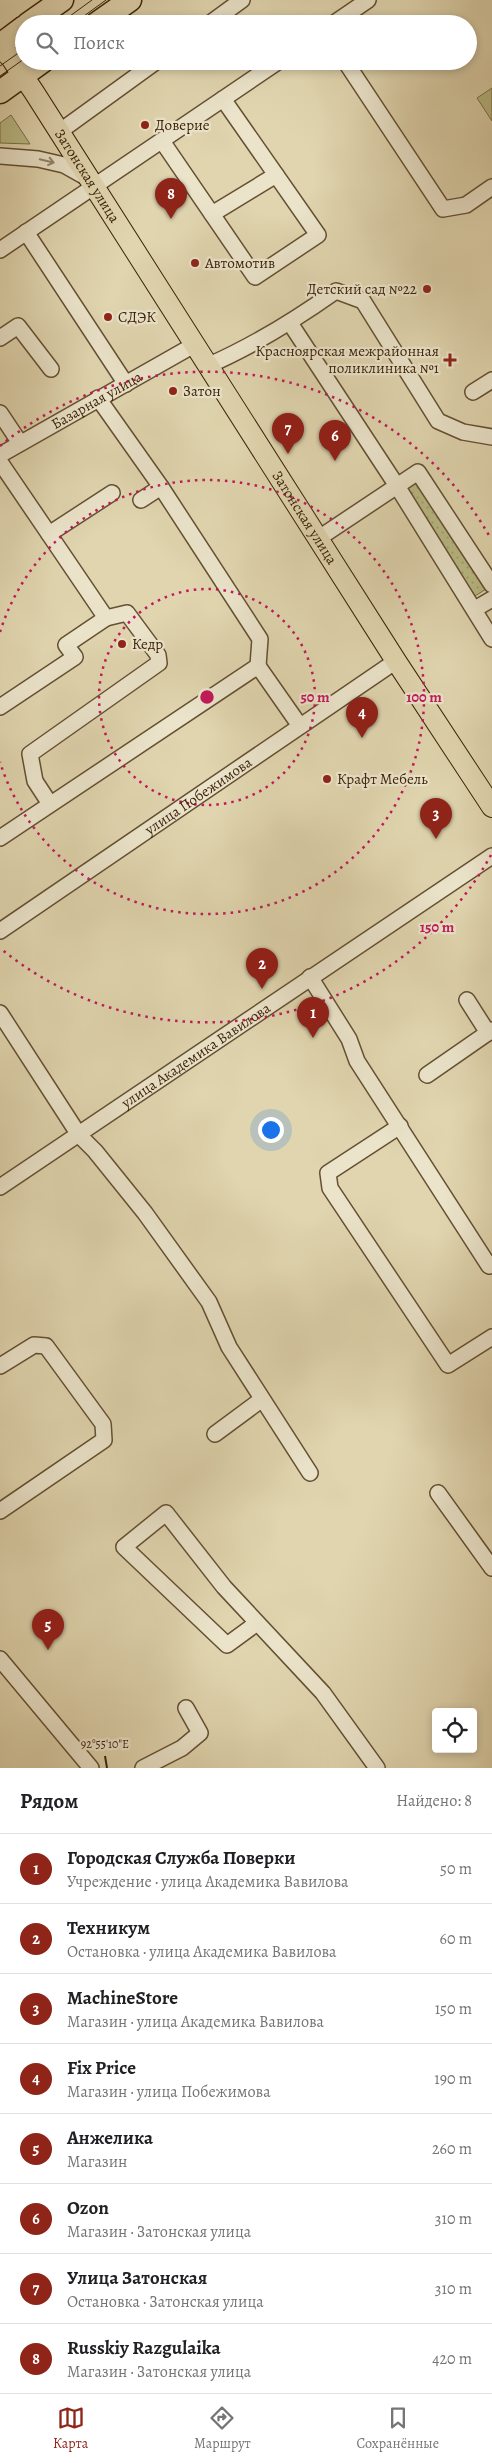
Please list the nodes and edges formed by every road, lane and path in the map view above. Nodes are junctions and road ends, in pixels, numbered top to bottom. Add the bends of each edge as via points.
1 (130, 0) edge
2 (242, 0) edge
3 (368, 0) edge
4 (109, 15) edge
5 (221, 15) edge
6 (346, 15) edge
7 (15, 34) edge
8 (0, 46) edge
9 (15, 66) edge
10 (18, 70) edge
11 (31, 70) edge
12 (145, 70) edge
13 (266, 70) edge
14 (351, 70) edge
15 (23, 76) junction
16 (0, 92) edge
17 (223, 99) junction
18 (59, 132) junction
19 (162, 141) junction
20 (0, 156) edge
21 (276, 175) junction
22 (92, 183) junction
23 (492, 187) edge
24 (212, 214) junction
25 (26, 232) junction
26 (0, 250) edge
27 (290, 323) junction
28 (0, 338) edge
29 (194, 345) junction
30 (207, 366) junction
31 (51, 369) dead end
32 (492, 380) edge
33 (126, 384) junction
34 (473, 392) dead end
35 (98, 398) junction
36 (0, 413) edge
37 (492, 437) edge
38 (20, 443) junction
39 (0, 455) edge
40 (0, 462) edge
41 (397, 486) junction
42 (161, 487) junction
43 (112, 493) dead end
44 (141, 500) dead end
45 (49, 534) junction
46 (319, 538) junction
47 (492, 585) edge
48 (492, 599) edge
49 (475, 610) junction
50 (106, 618) junction
51 (492, 638) edge
52 (396, 662) junction
53 (258, 666) junction
54 (0, 707) edge
55 (300, 726) junction
56 (50, 804) junction
57 (492, 807) edge
58 (0, 838) edge
59 (492, 856) edge
60 (0, 931) edge
61 (310, 977) junction
62 (467, 1000) dead end
63 (0, 1013) edge
64 (490, 1032) edge
65 (427, 1075) dead end
66 (400, 1126) junction
67 (79, 1135) junction
68 (0, 1187) edge
69 (492, 1264) edge
70 (492, 1337) edge
71 (0, 1366) edge
72 (261, 1400) junction
73 (215, 1434) dead end
74 (310, 1473) dead end
75 (438, 1493) dead end
76 (0, 1510) edge
77 (492, 1568) edge
78 (257, 1623) junction
79 (0, 1659) edge
80 (186, 1708) dead end
81 (91, 1768) edge
82 (143, 1768) edge
83 (377, 1768) edge

1 - 4 highway
2 - 5 street
3 - 6 street
7 - 8 highway
8 - 9 main road, Затонская улица
10 - 15 main road, Затонская улица
11 - 15 highway
12 - 18 street
13 - 17 street
14 - 23 street via 443,209 466,205
15 - 16 highway
15 - 18 main road, Затонская улица
17 - 19 street
17 - 21 street
18 - 22 main road, Затонская улица
19 - 22 street
19 - 24 street
20 -> 22 street via 64,165
21 - 24 street
21 - 24 street via 318,235 256,277
22 - 25 street
22 - 29 main road, Затонская улица
25 - 26 street
25 - 33 street
27 - 30 street
27 - 37 street via 336,291 363,301 438,421 463,432
27 - 41 street
28 - 31 street via 18,326
29 - 30 main road, Затонская улица
29 - 33 street, Базарная улица
30 - 46 main road, Затонская улица
32 - 34 street
33 - 35 street, Базарная улица
35 - 38 street, Базарная улица
35 - 42 street
36 - 38 street
38 - 39 street, Базарная улица
40 - 45 street
41 - 46 street
41 - 47 street via 418,472
41 - 49 street
42 - 44 street
42 - 53 street via 260,638
43 - 45 street
45 - 50 street
46 - 52 main road, Затонская улица
48 - 49 street
49 - 51 street
50 - 54 street via 66,645 75,657
50 - 56 street via 127,614 158,655 159,662 30,754 36,781
52 - 55 street, улица Побежимова
52 - 57 main road, Затонская улица
53 - 55 street
53 - 56 street
55 - 60 street, улица Побежимова
56 - 58 street
59 - 61 street, улица Академика Вавилова
61 - 66 street via 349,1039 357,1061
61 - 67 street, улица Академика Вавилова
62 - 64 street
63 - 67 street
64 - 65 street
66 - 69 street via 489,1266
66 - 70 street via 328,1173 330,1188 448,1365
67 - 68 street, улица Академика Вавилова
67 - 72 street via 145,1213 209,1302 229,1347
71 - 76 street via 34,1345 46,1346 103,1424 104,1440
72 - 73 street
72 - 74 street
75 - 77 street
78 - 78 street via 166,1513 124,1547 227,1645
78 - 83 street via 323,1693
79 - 81 street
80 - 82 street via 200,1733 182,1748

